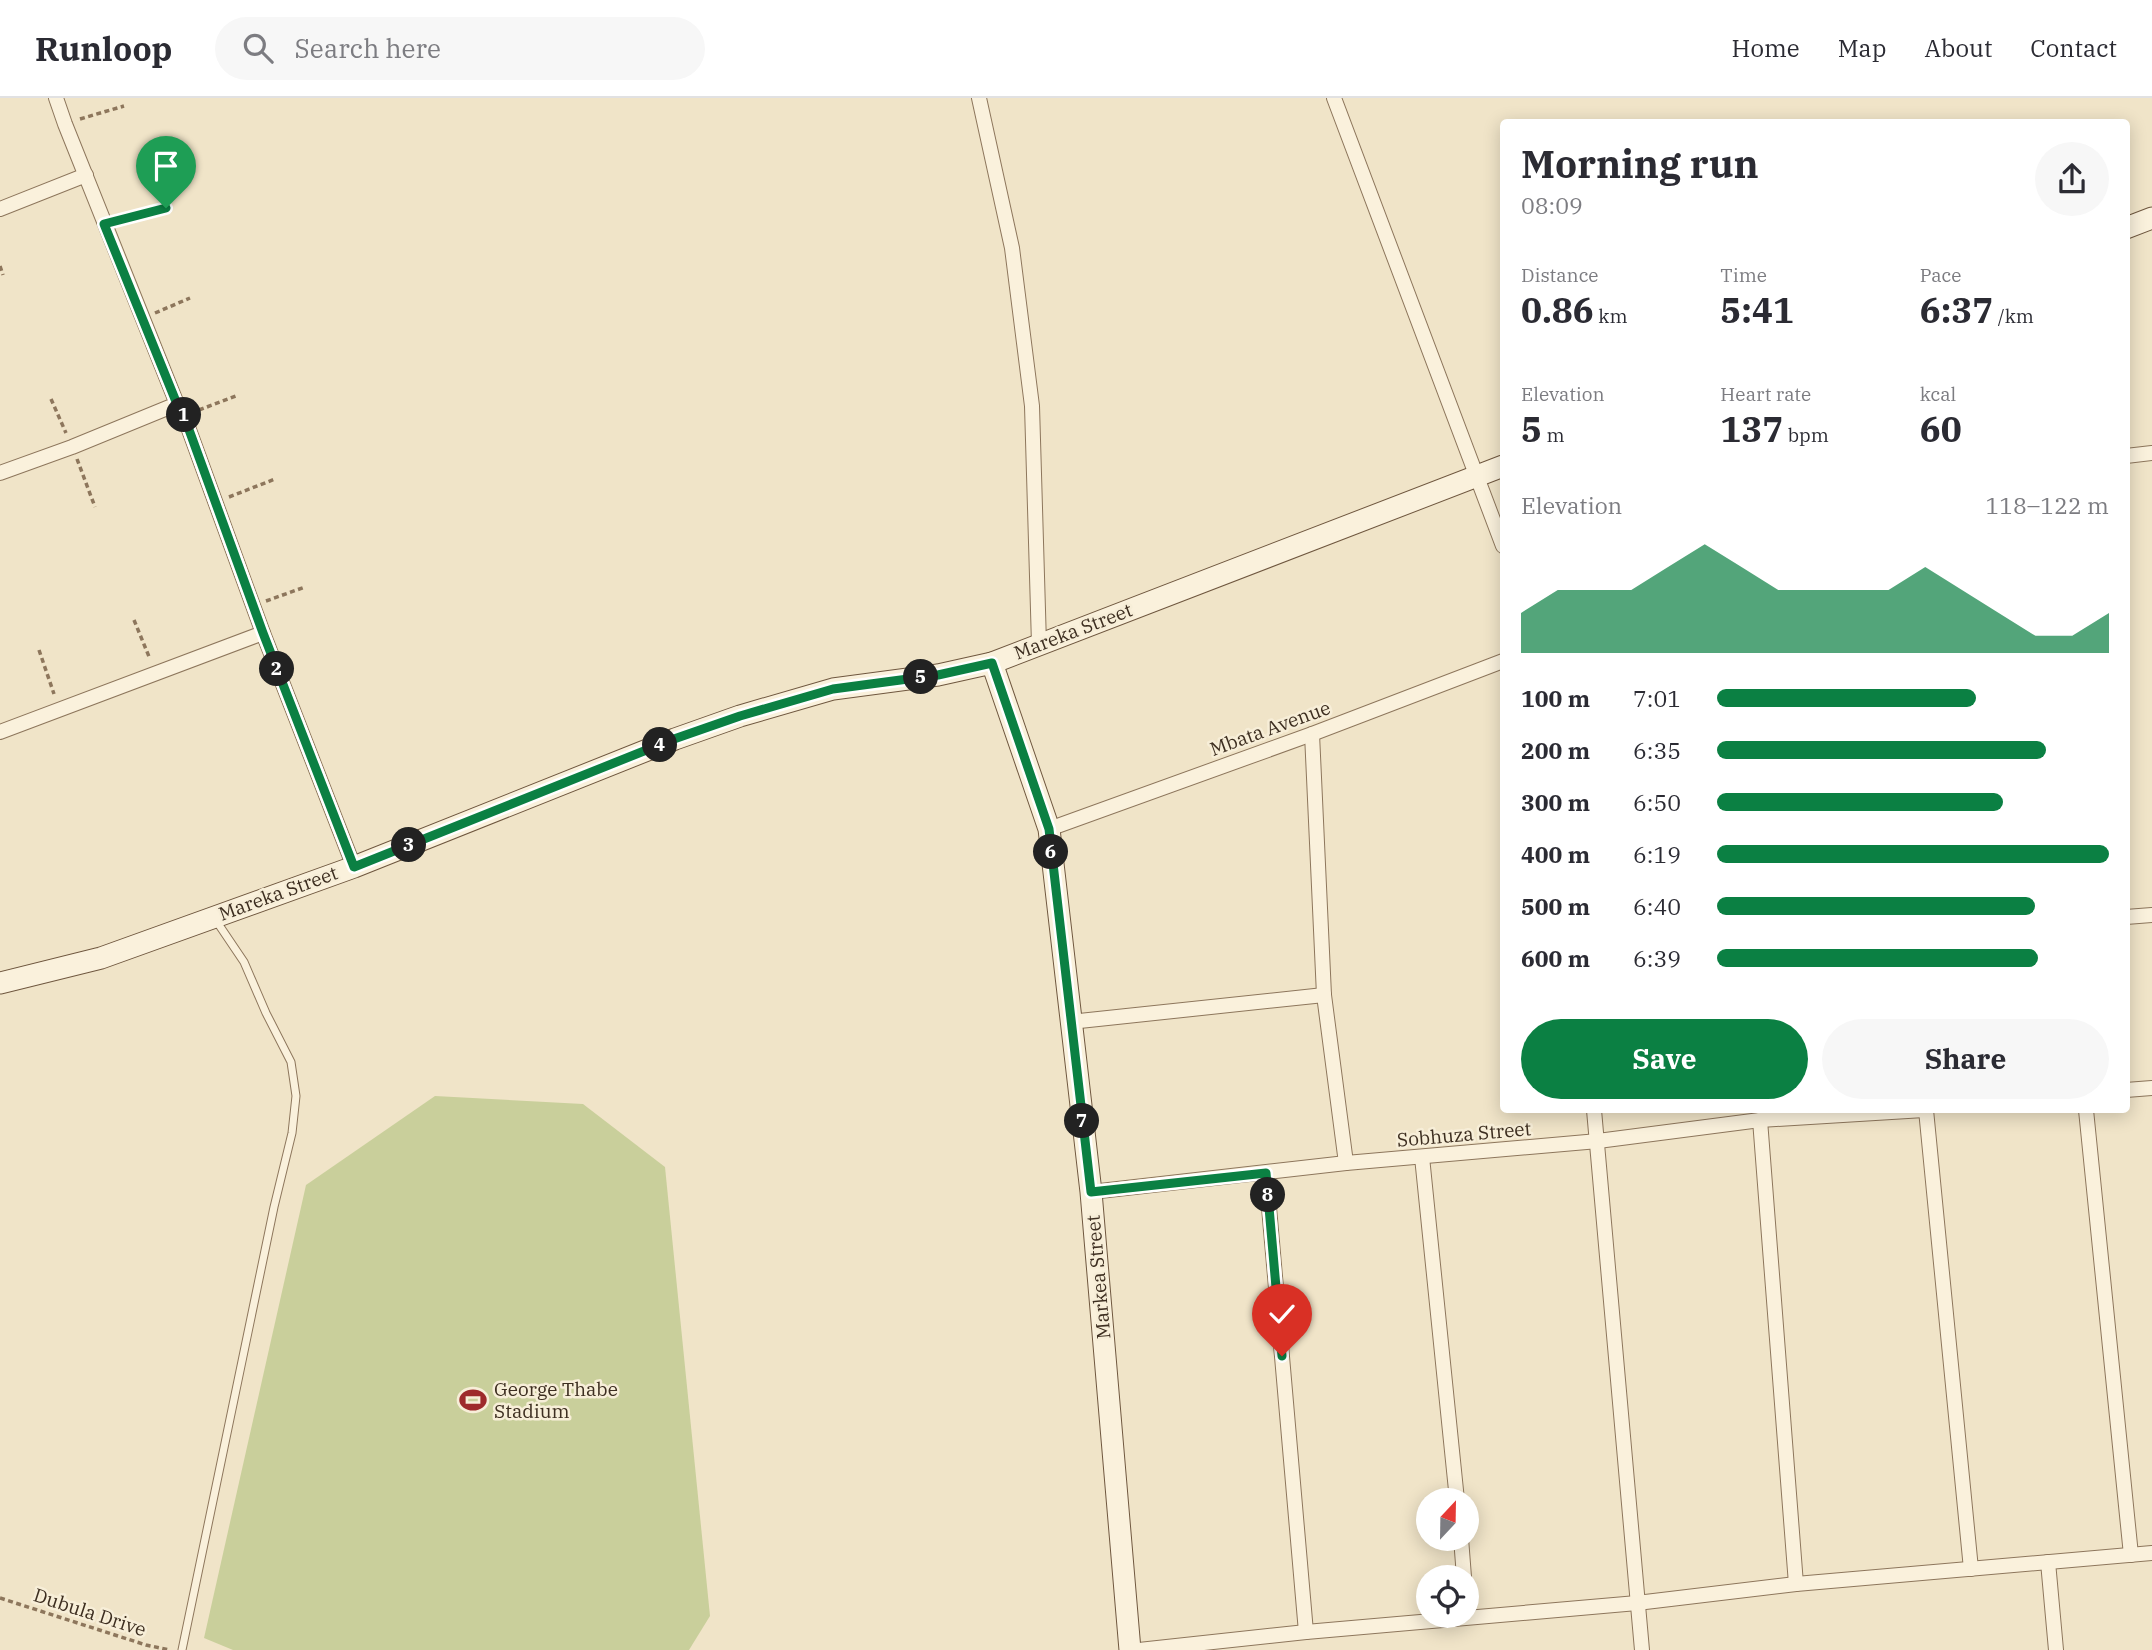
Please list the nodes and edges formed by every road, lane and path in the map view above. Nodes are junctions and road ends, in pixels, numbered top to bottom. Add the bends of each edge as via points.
1 (56, 98) edge
2 (979, 98) edge
3 (1334, 98) edge
4 (124, 106) dead end
5 (65, 124) junction
6 (86, 175) junction
7 (166, 208) dead end
8 (0, 209) edge
9 (2152, 218) edge
10 (104, 224) junction
11 (2130, 226) edge
12 (0, 266) edge
13 (3, 275) dead end
14 (190, 298) dead end
15 (144, 318) junction
16 (236, 396) dead end
17 (181, 410) junction
18 (2152, 453) edge
19 (2130, 456) edge
20 (1500, 467) edge
21 (0, 473) edge
22 (1477, 477) junction
23 (275, 480) dead end
24 (217, 501) junction
25 (1500, 539) edge
26 (305, 587) dead end
27 (254, 606) junction
28 (134, 620) dead end
29 (263, 633) junction
30 (1039, 644) junction
31 (39, 650) dead end
32 (992, 663) junction
33 (1500, 663) edge
34 (156, 674) junction
35 (59, 710) junction
36 (0, 732) edge
37 (1312, 734) junction
38 (1049, 829) junction
39 (354, 867) junction
40 (2152, 915) edge
41 (213, 917) junction
42 (2130, 917) edge
43 (0, 983) edge
44 (1324, 995) junction
45 (1070, 1022) junction
46 (2152, 1088) edge
47 (2130, 1090) edge
48 (1594, 1113) edge
49 (1876, 1113) edge
50 (1925, 1113) edge
51 (2086, 1113) edge
52 (1760, 1120) junction
53 (1598, 1141) junction
54 (1422, 1157) junction
55 (1346, 1163) junction
56 (1266, 1173) junction
57 (1091, 1192) junction
58 (1456, 1488) edge
59 (2152, 1553) edge
60 (2131, 1555) junction
61 (2048, 1562) junction
62 (1971, 1569) junction
63 (1796, 1584) junction
64 (0, 1598) edge
65 (1637, 1603) junction
66 (1479, 1616) edge
67 (1416, 1622) edge
68 (1306, 1632) junction
69 (172, 1650) edge
70 (182, 1650) edge
71 (1130, 1650) edge
72 (1139, 1650) edge
73 (1642, 1650) edge
74 (2056, 1650) edge

1 - 5 street
2 - 30 street via 1012,248 1032,407
3 - 22 street
4 - 5 path
5 - 6 street
6 - 8 street
6 - 10 street
7 - 10 path
9 - 11 main road
10 - 15 street
12 - 13 path
14 - 15 path
15 - 17 street
16 - 17 path
17 - 21 street
17 - 24 street
18 - 19 street
20 - 22 main road, Mareka Street
22 - 25 street
22 - 30 main road, Mareka Street
23 - 24 path
24 - 27 street
26 - 27 path
27 - 29 street
28 - 34 path
29 - 34 street
29 - 39 street
30 - 32 main road, Mareka Street
31 - 35 path
32 - 38 main road, Markea Street
32 - 39 main road, Mareka Street via 833,689 740,716
33 - 37 street, Mbata Avenue
34 - 35 street
35 - 36 street
37 - 38 street, Mbata Avenue
37 - 44 street
38 - 45 main road, Markea Street
39 - 41 main road, Mareka Street
40 - 42 street
41 - 43 main road, Mareka Street via 102,958
41 - 70 lane via 244,962 291,1062 296,1096 292,1133
44 - 45 street
44 - 55 street
45 - 57 main road, Markea Street
46 - 47 street
48 - 53 street
49 - 52 street, Sobhuza Street
50 - 62 street
51 - 60 street
52 - 53 street, Sobhuza Street
52 - 63 street
53 - 54 street, Sobhuza Street
53 - 65 street
54 - 55 street, Sobhuza Street
54 - 58 street
55 - 56 street, Sobhuza Street
56 - 57 street, Sobhuza Street
56 - 68 street
57 - 71 main road, Markea Street
59 - 60 street
60 - 61 street
61 - 62 street
61 - 74 street
62 - 63 street
63 - 65 street
64 - 69 path, Dubula Drive
65 - 66 street
65 - 73 street
67 - 68 street
68 - 72 street

